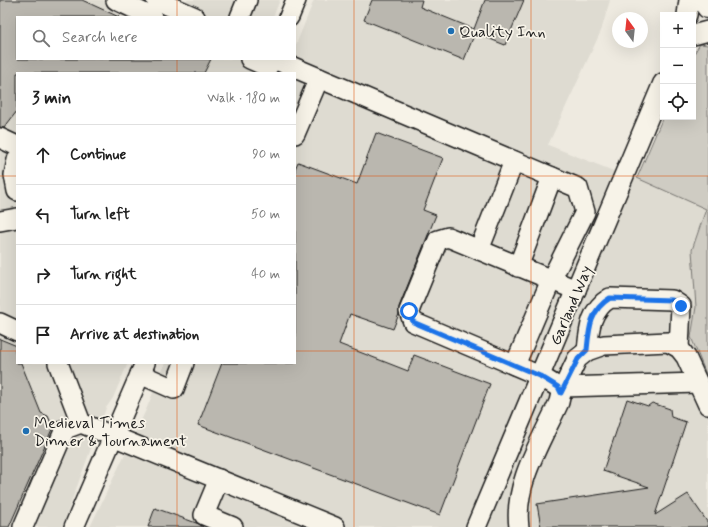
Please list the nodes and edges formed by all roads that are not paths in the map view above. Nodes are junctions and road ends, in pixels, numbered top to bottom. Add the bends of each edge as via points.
1 (116, 0) edge
2 (156, 0) edge
3 (247, 0) edge
4 (296, 0) edge
5 (689, 0) edge
6 (703, 0) edge
7 (708, 7) edge
8 (687, 12) edge
9 (150, 16) edge
10 (193, 16) edge
11 (240, 16) edge
12 (289, 16) edge
13 (708, 31) edge
14 (696, 33) edge
15 (254, 60) edge
16 (270, 64) edge
17 (319, 78) junction
18 (663, 84) edge
19 (296, 132) edge
20 (0, 138) edge
21 (16, 146) edge
22 (514, 161) junction
23 (16, 165) edge
24 (552, 177) junction
25 (16, 186) edge
26 (16, 218) edge
27 (0, 221) edge
28 (479, 250) junction
29 (518, 267) junction
30 (551, 280) junction
31 (576, 290) junction
32 (0, 323) edge
33 (16, 331) edge
34 (679, 348) junction
35 (587, 350) junction
36 (58, 364) edge
37 (184, 364) edge
38 (515, 365) junction
39 (142, 368) edge
40 (540, 376) junction
41 (698, 383) junction
42 (563, 390) junction
43 (708, 405) edge
44 (81, 423) junction
45 (114, 436) junction
46 (220, 479) junction
47 (23, 527) edge
48 (74, 527) edge
49 (233, 527) edge
50 (335, 527) edge
51 (476, 527) edge
52 (519, 527) edge

1 - 9 street
2 - 10 street
3 - 11 street
4 - 12 street
5 - 8 street
6 - 7 main road
13 - 14 street
15 - 16 street
16 - 17 street
17 - 19 street
17 - 22 street
18 - 31 street, Garland Way
20 - 21 street
22 - 24 street
22 - 28 street
23 - 25 street
24 - 29 street
24 - 30 street via 578,188 585,212
26 - 27 street
28 - 29 street
28 - 38 street via 448,237 438,240 409,311 413,322
29 - 30 street
30 - 31 street
30 - 38 street
31 - 40 street, Garland Way
32 - 33 street
34 - 35 street via 668,342 604,345
34 - 35 street via 681,306 672,300 610,298 601,304 590,321
34 - 41 street
35 - 42 street via 578,359
36 - 44 street
37 - 39 street via 174,389
38 - 40 street
39 - 45 street
40 - 42 street
40 - 51 street, Garland Way
41 - 42 street
41 - 43 street
42 - 52 street via 524,479 517,516
44 - 45 street
44 - 47 street via 65,429
45 - 46 street
45 - 48 street
46 - 49 street via 204,515
46 - 50 street

